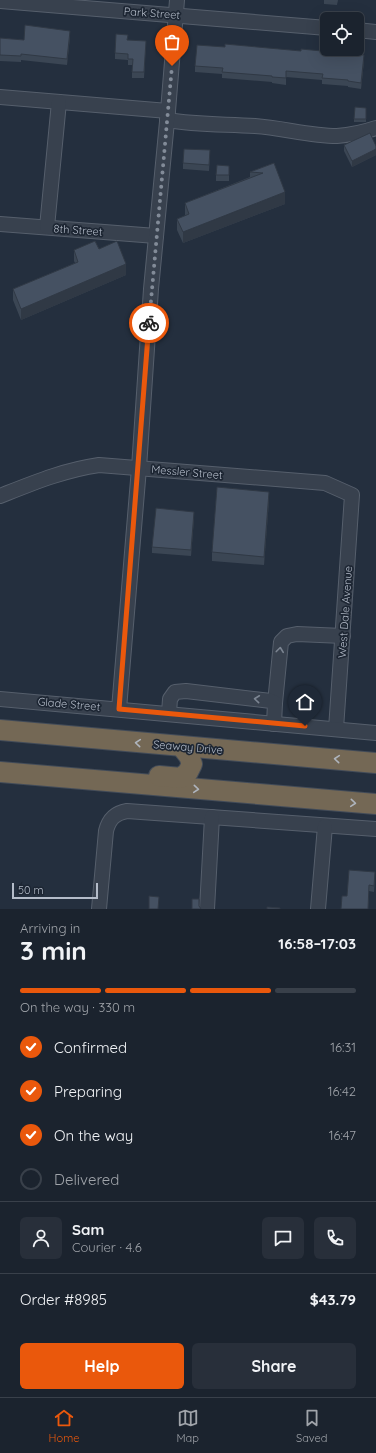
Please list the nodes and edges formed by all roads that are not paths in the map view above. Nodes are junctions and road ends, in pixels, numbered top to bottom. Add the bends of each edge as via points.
1 (177, 0) edge
2 (0, 2) edge
3 (176, 15) junction
4 (320, 27) edge
5 (364, 31) edge
6 (376, 32) edge
7 (0, 97) edge
8 (59, 102) junction
9 (168, 115) junction
10 (376, 128) edge
11 (0, 224) edge
12 (47, 228) junction
13 (156, 236) junction
14 (139, 468) junction
15 (352, 495) joint
16 (0, 496) edge
17 (343, 636) junction
18 (0, 699) edge
19 (275, 703) junction
20 (119, 709) junction
21 (169, 714) junction
22 (274, 724) junction
23 (336, 729) junction
24 (0, 730) edge
25 (376, 733) edge
26 (182, 747) junction
27 (0, 763) edge
28 (376, 763) edge
29 (0, 772) edge
30 (376, 804) edge
31 (212, 817) junction
32 (325, 826) junction
33 (376, 829) edge
34 (99, 909) edge
35 (207, 909) edge
36 (318, 909) edge

1 - 3 street
2 - 3 street, Park Street
3 - 4 street, Park Street
3 - 9 street
5 - 6 street
7 - 8 street
8 - 9 street
8 - 12 street
9 - 10 street via 201,124 257,126 338,136
9 - 13 street
11 - 12 street, 8th Street
12 - 13 street, 8th Street
13 - 14 street
14 - 15 street, Messler Street via 325,483
14 - 16 street, Messler Street via 99,465 81,468 48,477
14 - 20 street
15 - 17 street, West Dale Avenue
19 -> 17 street via 281,642 287,636
17 - 23 street, West Dale Avenue
18 - 20 street, Glade Street
19 -> 21 street via 271,700 175,692 170,699
19 - 22 street
20 - 21 street, Glade Street
21 - 22 street, Glade Street
22 - 23 street, Glade Street
23 - 25 street, Glade Street
26 -> 24 highway, Seaway Drive
26 - 27 highway via 192,764 181,778
28 -> 26 highway, Seaway Drive
29 -> 30 highway
31 - 32 street
31 - 34 street via 127,811 115,815 106,831
31 - 35 street
32 - 33 street
32 - 36 street

